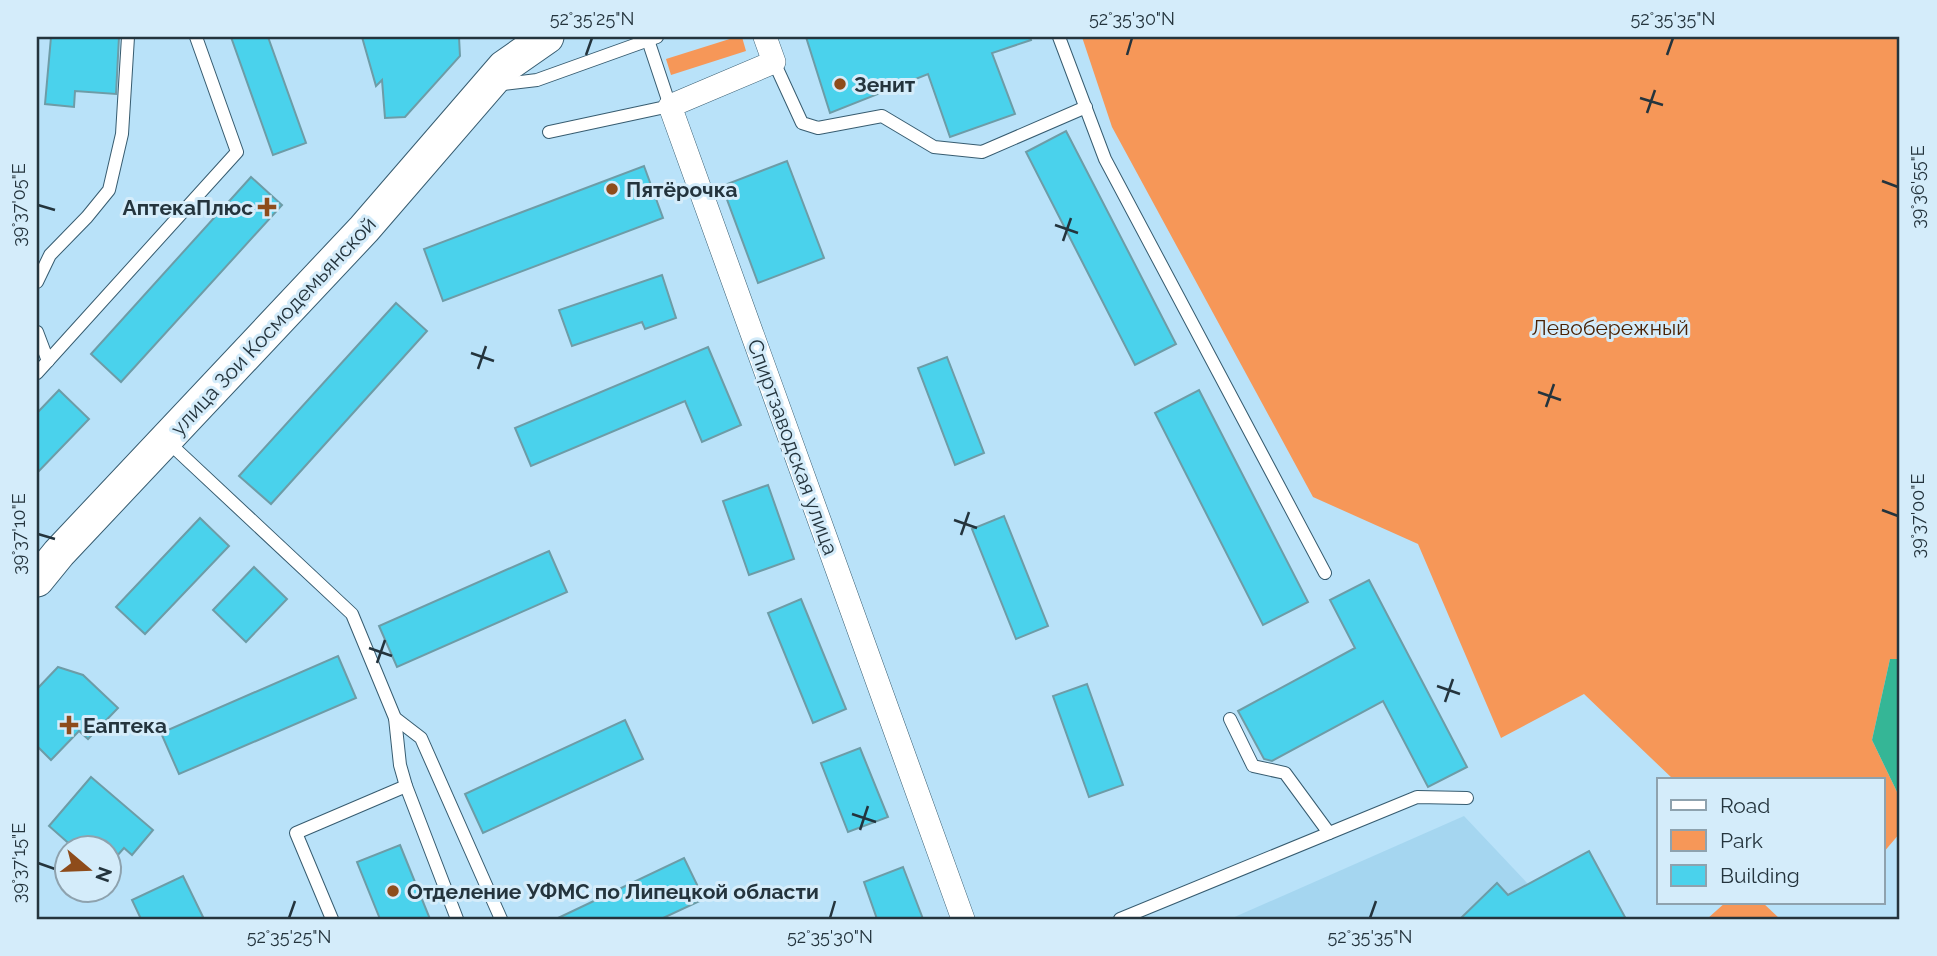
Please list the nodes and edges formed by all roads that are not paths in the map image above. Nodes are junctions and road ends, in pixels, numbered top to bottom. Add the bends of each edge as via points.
1 (128, 37) edge
2 (196, 37) edge
3 (547, 37) edge
4 (765, 37) edge
5 (1059, 37) edge
6 (653, 38) edge
7 (774, 62) junction
8 (502, 63) edge
9 (670, 106) junction
10 (1086, 107) junction
11 (549, 132) dead end
12 (37, 282) edge
13 (37, 332) edge
14 (48, 361) junction
15 (37, 373) edge
16 (166, 440) junction
17 (1325, 573) dead end
18 (37, 580) edge
19 (396, 718) junction
20 (1230, 719) dead end
21 (406, 786) junction
22 (1467, 798) dead end
23 (1329, 833) junction
24 (332, 919) edge
25 (457, 919) edge
26 (501, 919) edge
27 (963, 919) edge
28 (1120, 919) edge

1 - 12 lane via 122,134 109,190 50,256
2 - 14 lane via 237,152
3 - 8 main road, улица Зои Космодемьянской
4 - 7 street
5 - 10 lane
6 - 8 lane via 537,80
6 - 9 lane
7 - 9 street
7 - 10 lane via 802,122 818,128 883,116 934,147 982,152
8 - 16 main road, улица Зои Космодемьянской via 365,229
9 - 11 lane
9 - 27 street, Спиртзаводская улица
10 - 17 lane via 1105,159
13 - 14 lane
14 - 15 lane
16 - 18 main road, улица Зои Космодемьянской
16 - 19 lane via 352,614
19 - 21 lane
19 - 26 lane via 421,738
20 - 23 lane via 1253,766 1285,773
21 - 24 lane via 296,833
21 - 25 lane
22 - 23 lane via 1416,797
23 - 28 lane

